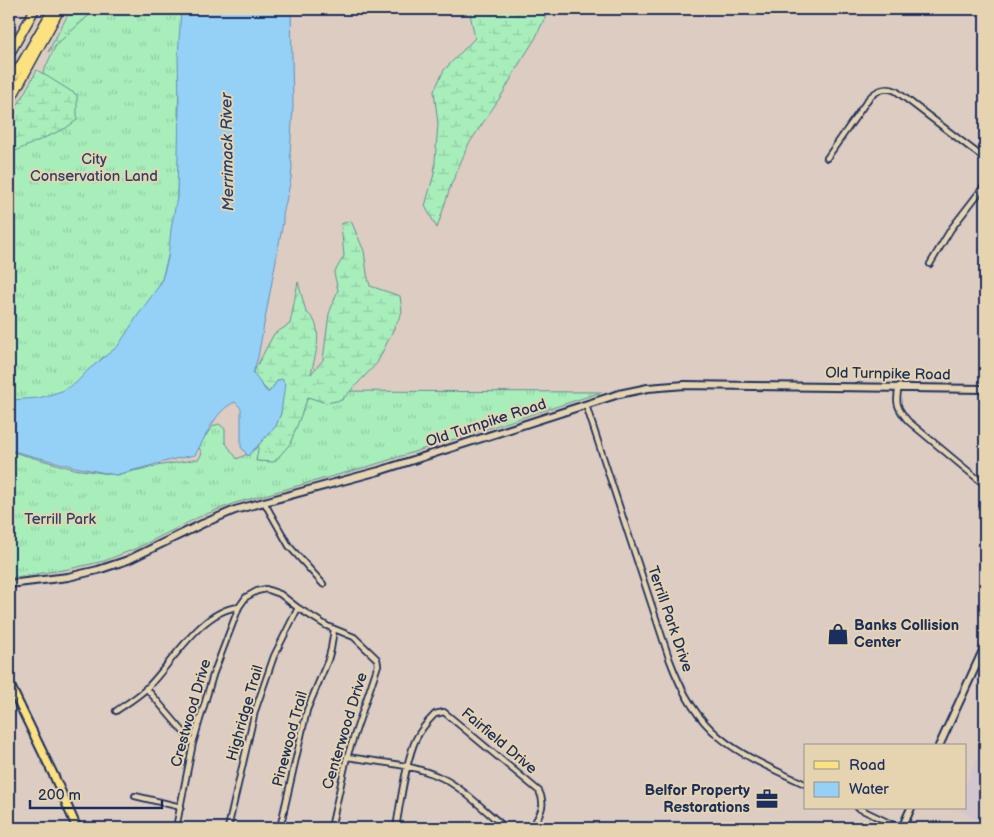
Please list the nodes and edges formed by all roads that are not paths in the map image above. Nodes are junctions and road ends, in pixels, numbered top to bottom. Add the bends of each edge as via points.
1 (35, 9) edge
2 (53, 9) edge
3 (60, 9) edge
4 (9, 45) edge
5 (9, 55) edge
6 (9, 85) edge
7 (9, 103) edge
8 (827, 158) dead end
9 (985, 159) edge
10 (985, 185) edge
11 (930, 264) dead end
12 (899, 386) junction
13 (985, 389) edge
14 (586, 405) junction
15 (985, 485) edge
16 (264, 502) junction
17 (323, 584) dead end
18 (10, 585) edge
19 (239, 607) junction
20 (298, 608) junction
21 (334, 629) junction
22 (985, 646) edge
23 (9, 683) edge
24 (146, 688) junction
25 (116, 711) dead end
26 (193, 742) junction
27 (940, 744) edge
28 (347, 756) junction
29 (408, 767) junction
30 (804, 784) edge
31 (135, 796) dead end
32 (181, 807) junction
33 (862, 810) edge
34 (910, 810) edge
35 (77, 828) edge
36 (176, 828) edge
37 (228, 828) edge
38 (280, 828) edge
39 (331, 828) edge
40 (396, 828) edge
41 (506, 828) edge
42 (532, 828) edge
43 (901, 828) edge

1 - 4 highway
1 - 5 highway
2 - 6 highway
3 - 7 highway
8 - 9 street via 868,98 886,88 896,91
10 - 11 street via 951,229
12 - 13 street, Old Turnpike Road
12 - 14 street, Old Turnpike Road via 685,385 636,390
12 - 15 street via 896,399 901,413
14 - 16 street, Old Turnpike Road via 379,471
14 - 30 street, Terrill Park Drive via 669,658 685,696 717,736 738,752
16 - 17 street via 289,546
16 - 18 street, Old Turnpike Road via 202,524 118,564 68,577
19 - 20 street, Centerwood Drive via 246,597 266,589 280,594
19 - 24 street via 229,608 200,626
19 - 26 street, Crestwood Drive via 213,675
20 - 21 street, Centerwood Drive
20 - 37 street, Highridge Trail via 274,656 255,711
21 - 28 street, Centerwood Drive via 354,637 377,659 378,665
21 - 38 street, Pinewood Trail via 328,660 307,710
22 - 27 street
23 - 35 main road
24 - 25 street
24 - 26 street
26 - 32 street, Crestwood Drive
28 - 29 street
28 - 39 street, Centerwood Drive
29 - 40 street, Fairfield Drive
29 - 41 street via 441,777
29 - 42 street, Fairfield Drive via 415,740 435,714 444,712 539,791 543,799 542,808
31 - 32 street
32 - 36 street, Crestwood Drive
33 - 43 street
34 - 43 street

